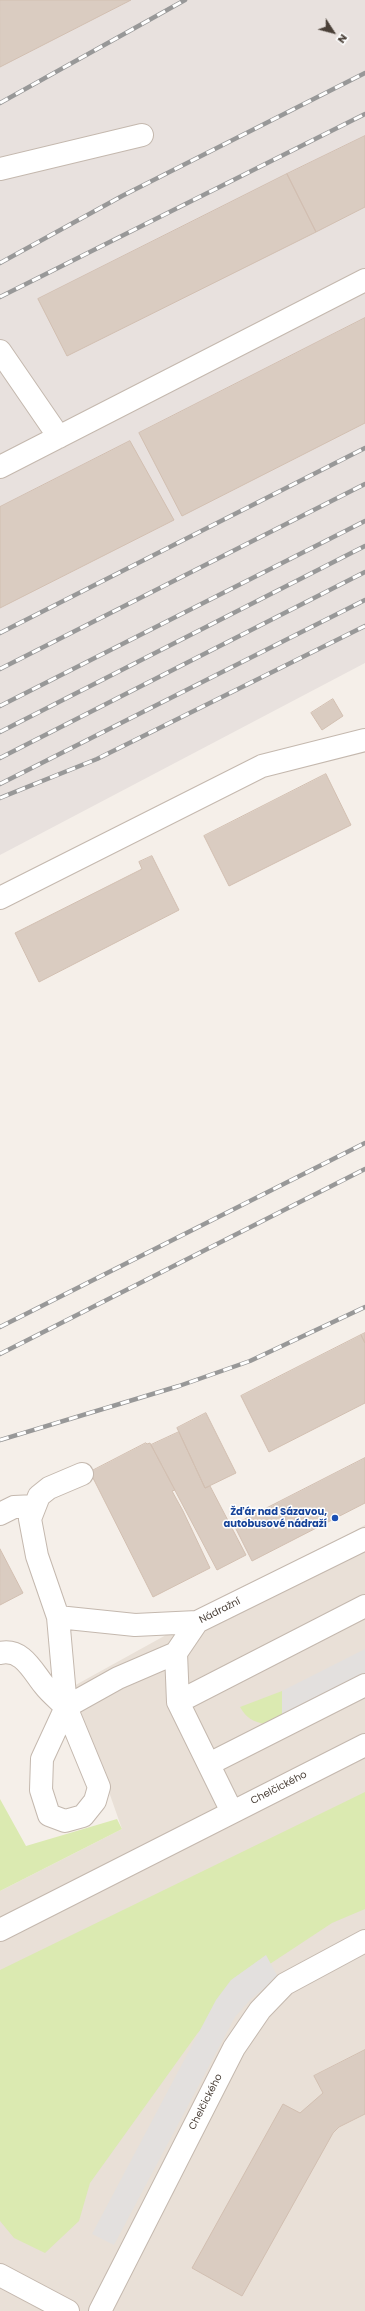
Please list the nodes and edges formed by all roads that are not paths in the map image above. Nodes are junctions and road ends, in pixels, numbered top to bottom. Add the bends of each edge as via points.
1 (142, 135) dead end
2 (0, 169) edge
3 (365, 280) edge
4 (0, 351) edge
5 (59, 437) junction
6 (0, 467) edge
7 (365, 740) edge
8 (0, 898) edge
9 (82, 1474) dead end
10 (35, 1506) junction
11 (0, 1514) edge
12 (365, 1538) edge
13 (365, 1606) edge
14 (58, 1617) junction
15 (197, 1622) junction
16 (0, 1653) edge
17 (176, 1653) junction
18 (365, 1685) edge
19 (178, 1702) junction
20 (66, 1707) junction
21 (365, 1745) edge
22 (209, 1764) junction
23 (232, 1812) junction
24 (0, 1930) edge
25 (365, 1941) edge
26 (0, 2275) edge
27 (68, 2311) edge
28 (100, 2311) edge

1 - 2 street
3 - 5 street
4 - 5 street
5 - 6 street
7 - 8 street via 262,766
9 - 10 street via 49,1488 39,1496
10 - 11 street via 14,1507
10 - 14 street via 30,1519 37,1556
12 - 15 street, Nádražní
13 - 19 street
14 - 15 street via 135,1625
14 - 20 street
15 - 17 street, Nádražní
16 - 20 street via 7,1651 26,1660 45,1686
17 - 19 street
17 - 20 street via 118,1678
18 - 22 street
19 - 22 street
21 - 23 street, Chelčického
22 - 23 street
23 - 24 street, Chelčického
25 - 28 street, Chelčického via 285,1984 260,2010 234,2048
26 - 27 street

